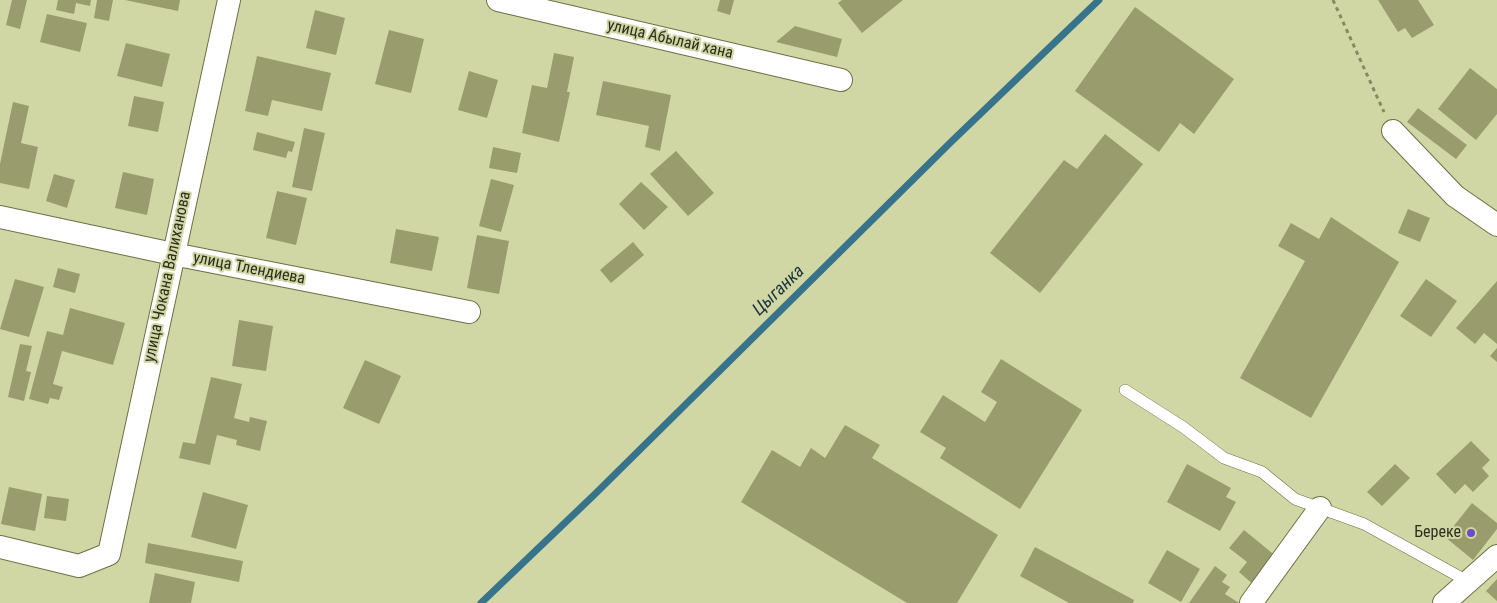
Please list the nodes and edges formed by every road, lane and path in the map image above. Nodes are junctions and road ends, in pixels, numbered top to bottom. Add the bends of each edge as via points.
1 (229, 0) edge
2 (498, 0) edge
3 (1333, 0) edge
4 (841, 80) dead end
5 (1393, 131) joint
6 (0, 217) edge
7 (1497, 225) edge
8 (173, 254) junction
9 (469, 312) dead end
10 (1125, 390) dead end
11 (1320, 508) junction
12 (0, 547) edge
13 (1497, 556) edge
14 (1469, 582) junction
15 (1251, 603) edge
16 (1444, 603) edge

1 - 8 street, улица Чокана Валиханова
2 - 4 street, улица Абылай хана
3 - 5 path
5 - 7 street via 1455,196
6 - 8 street, улица Тлендиева
8 - 9 street, улица Тлендиева
8 - 12 street, улица Чокана Валиханова via 109,554 79,566
10 - 11 lane via 1224,458 1262,472 1295,499
11 - 14 lane via 1364,524
11 - 15 street
13 - 14 street
14 - 16 street

